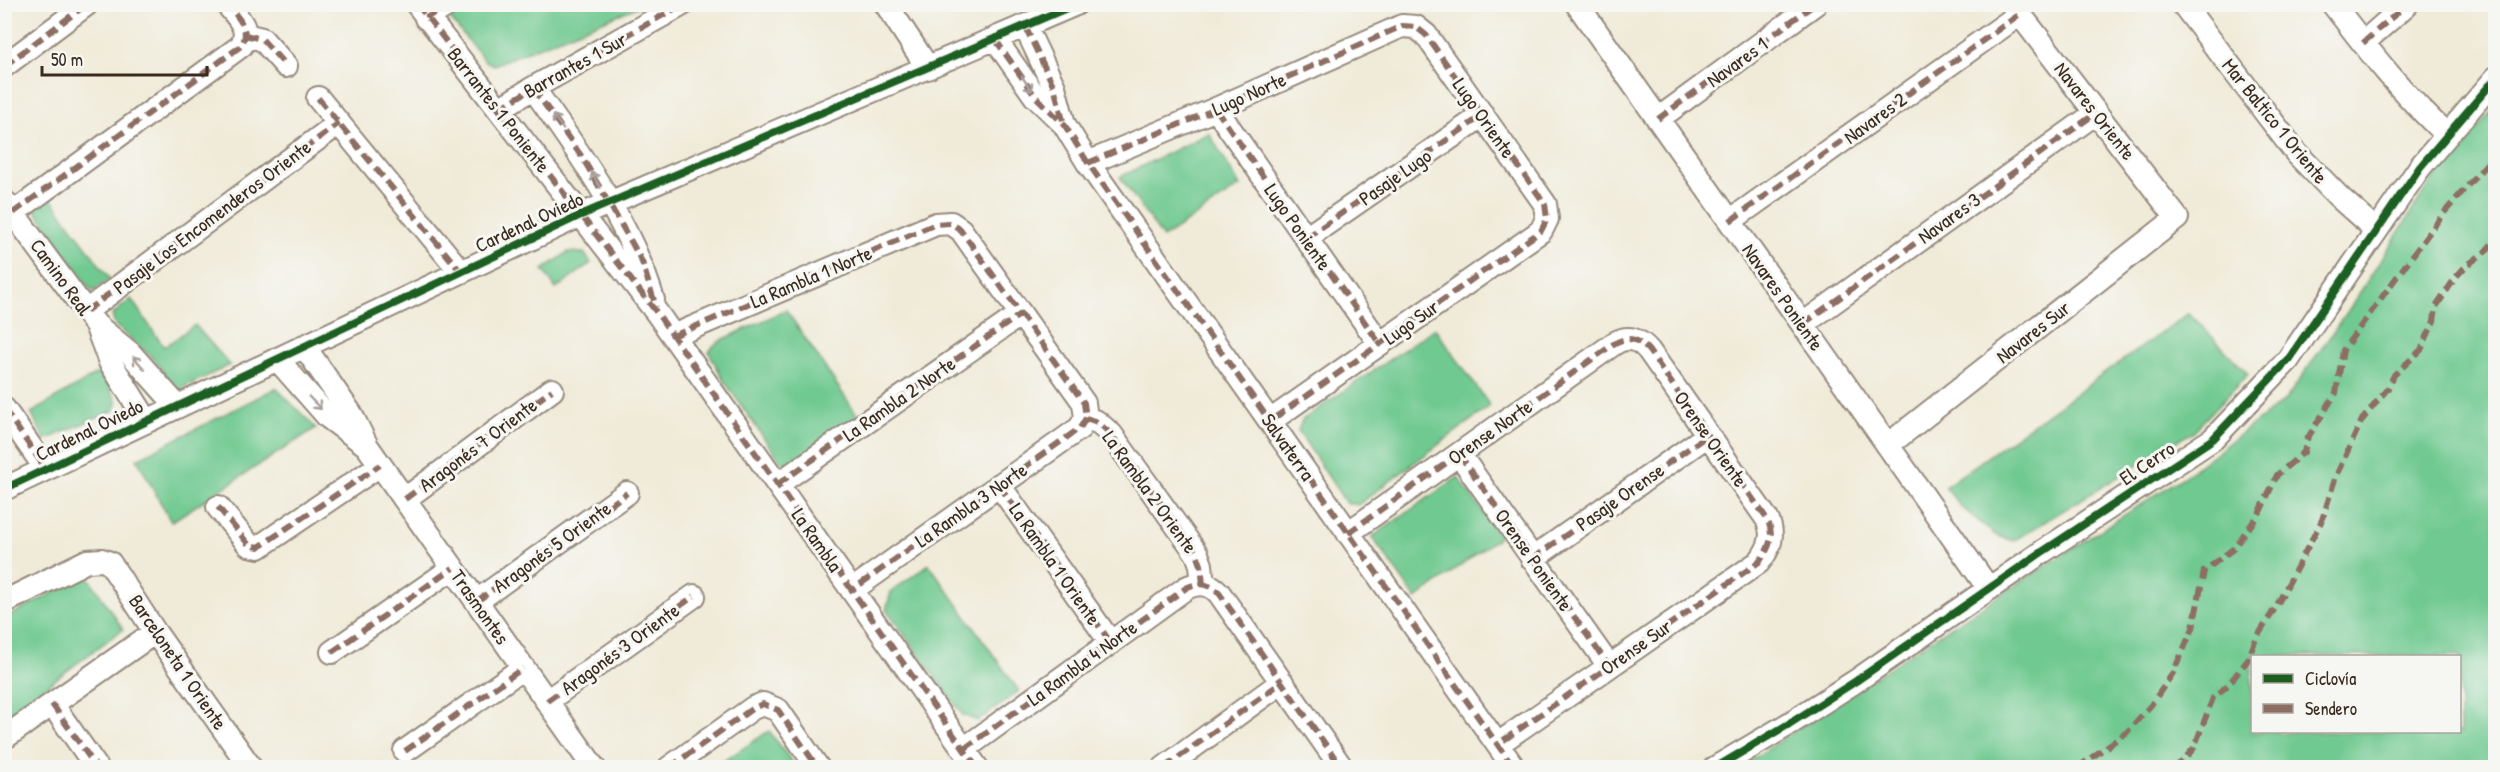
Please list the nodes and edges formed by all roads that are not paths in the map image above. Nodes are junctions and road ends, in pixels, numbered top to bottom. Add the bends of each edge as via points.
1 (87, 4) edge
2 (227, 4) edge
3 (449, 4) edge
4 (683, 4) edge
5 (886, 4) edge
6 (1076, 4) edge
7 (1577, 4) edge
8 (1815, 4) edge
9 (2183, 4) edge
10 (2333, 4) edge
11 (2408, 4) edge
12 (2016, 9) edge
13 (422, 11) edge
14 (1025, 26) junction
15 (1409, 26) joint
16 (245, 35) junction
17 (995, 39) junction
18 (2363, 44) junction
19 (4, 66) edge
20 (286, 66) dead end
21 (928, 68) junction
22 (2496, 78) edge
23 (533, 88) junction
24 (318, 98) dead end
25 (499, 109) junction
26 (1216, 109) junction
27 (2096, 113) junction
28 (1483, 115) junction
29 (1658, 119) junction
30 (339, 123) junction
31 (1064, 124) junction
32 (2446, 134) junction
33 (1088, 163) junction
34 (609, 203) junction
35 (9, 207) edge
36 (581, 215) junction
37 (2177, 218) joint
38 (1547, 219) joint
39 (1730, 221) junction
40 (951, 223) joint
41 (2376, 230) junction
42 (1306, 238) junction
43 (461, 272) junction
44 (657, 313) junction
45 (1021, 314) junction
46 (91, 318) junction
47 (1803, 324) junction
48 (673, 336) junction
49 (1635, 339) joint
50 (1380, 344) junction
51 (304, 346) junction
52 (277, 359) junction
53 (552, 390) dead end
54 (177, 406) junction
55 (4, 409) edge
56 (1086, 418) junction
57 (147, 421) junction
58 (1270, 421) junction
59 (1708, 435) junction
60 (1888, 445) junction
61 (367, 446) junction
62 (1459, 454) junction
63 (380, 465) junction
64 (46, 469) junction
65 (778, 484) junction
66 (999, 485) junction
67 (4, 489) edge
68 (627, 493) dead end
69 (405, 500) junction
70 (218, 507) dead end
71 (1348, 533) junction
72 (1769, 545) joint
73 (1532, 559) junction
74 (453, 568) junction
75 (1203, 584) junction
76 (1989, 589) junction
77 (852, 590) junction
78 (694, 596) dead end
79 (4, 602) edge
80 (477, 602) junction
81 (155, 632) junction
82 (1111, 643) junction
83 (332, 652) dead end
84 (1609, 666) junction
85 (524, 668) junction
86 (1282, 682) junction
87 (547, 701) junction
88 (52, 704) junction
89 (4, 738) edge
90 (1498, 744) junction
91 (964, 749) junction
92 (405, 751) dead end
93 (97, 768) edge
94 (251, 768) edge
95 (594, 768) edge
96 (669, 768) edge
97 (818, 768) edge
98 (977, 768) edge
99 (1164, 768) edge
100 (1342, 768) edge
101 (1514, 768) edge
102 (1716, 768) edge

1 - 19 street
2 - 16 street via 243,25
3 - 13 street
4 - 23 street, Barrantes 1 Sur
5 - 21 street
6 - 14 street, Cardenal Oviedo
7 - 29 street, Navares Poniente
8 - 29 street, Navares 1
9 - 41 street, Mar Baltico 1 Oriente via 2297,154
10 - 18 street
11 - 18 street
12 - 27 street, Navares Oriente
12 - 39 street, Navares 2
13 - 25 street, Barrantes 1 Poniente
14 - 17 street, Cardenal Oviedo
14 - 31 street, Salvaterra via 1054,87
15 - 26 street, Lugo Norte via 1389,30
15 - 28 street, Lugo Oriente via 1426,35
16 - 20 street via 262,39
16 - 35 street via 237,49
17 - 21 street, Cardenal Oviedo
17 -> 31 street, Salvaterra via 1035,96
18 - 32 street
21 - 34 street, Cardenal Oviedo
22 - 32 street, El Cerro
23 - 25 street, Barrantes 1 Sur
34 -> 23 street, Barrantes 1 Poniente
24 - 30 street
25 - 36 street, Barrantes 1 Poniente
26 - 33 street, Lugo Norte
26 - 42 street, Lugo Poniente
27 - 37 street, Navares Oriente
27 - 47 street, Navares 3
28 - 38 street, Lugo Oriente via 1541,198
28 - 42 street, Pasaje Lugo
29 - 39 street, Navares Poniente
30 - 43 street
30 - 46 street, Pasaje Los Encomenderos Oriente
31 - 33 street, Salvaterra
32 - 41 street, El Cerro
33 - 58 street, Salvaterra
34 - 36 street, Cardenal Oviedo
34 - 44 street, La Rambla via 642,262
35 - 46 street, Camino Real
36 - 43 street, Cardenal Oviedo
36 - 44 street, La Rambla
37 - 60 street, Navares Sur
38 - 50 street, Lugo Sur via 1536,236
39 - 47 street, Navares Poniente
40 - 45 street, La Rambla 2 Oriente via 961,230
40 - 48 street, La Rambla 1 Norte via 936,224
41 - 76 street, El Cerro via 2288,360 2213,439
42 - 50 street, Lugo Poniente
43 - 51 street, Cardenal Oviedo
44 - 48 street, La Rambla
45 - 56 street, La Rambla 2 Oriente via 1084,403
45 - 65 street, La Rambla 2 Norte
54 -> 46 street, Camino Real via 130,353
46 - 57 street, Camino Real via 110,362
47 - 60 street, Navares Poniente
48 - 65 street, La Rambla
49 - 59 street, Orense Oriente via 1649,351
49 - 62 street, Orense Norte via 1615,343
50 - 58 street, Lugo Sur
51 - 52 street, Cardenal Oviedo
51 - 61 street, Trasmontes via 351,414
52 - 54 street, Cardenal Oviedo
52 -> 61 street, Trasmontes via 328,417
53 - 69 street, Aragonés 7 Oriente
54 - 57 street, Cardenal Oviedo
55 - 64 street
56 - 66 street, La Rambla 3 Norte via 1080,428
56 - 75 street, La Rambla 2 Oriente via 1111,434 1197,554
57 - 64 street, Cardenal Oviedo
58 - 71 street, Salvaterra
59 - 72 street, Orense Oriente via 1767,519 1772,534
59 - 73 street, Pasaje Orense
60 - 76 street, Navares Poniente
61 - 63 street, Trasmontes
62 - 71 street, Orense Norte
62 - 73 street, Orense Poniente
63 - 69 street, Trasmontes
63 - 70 street via 259,548 249,545
64 - 67 street, Cardenal Oviedo
65 - 77 street, La Rambla
66 - 77 street, La Rambla 3 Norte
66 - 82 street, La Rambla 1 Oriente
68 - 80 street, Aragonés 5 Oriente
69 - 74 street, Trasmontes
71 - 90 street, Salvaterra
72 - 84 street, Orense Sur via 1758,562
73 - 84 street, Orense Poniente
74 - 80 street, Trasmontes
74 - 83 street
75 - 82 street, La Rambla 4 Norte via 1186,588
75 - 86 street via 1219,593
76 - 102 street, El Cerro via 1799,718
77 - 91 street, La Rambla
78 - 87 street, Aragonés 3 Oriente
79 - 81 street, Barceloneta 1 Oriente via 87,561 102,560 115,570
80 - 85 street, Trasmontes
81 - 88 street
81 - 94 street, Barceloneta 1 Oriente
82 - 91 street, La Rambla 4 Norte
84 - 90 street, Orense Sur
85 - 87 street, Trasmontes
85 - 92 street
86 - 99 street
86 - 100 street
87 - 95 street, Trasmontes
88 - 89 street
88 - 93 street
90 - 101 street, Salvaterra
91 - 98 street, La Rambla
96 - 97 street via 763,704 778,710

